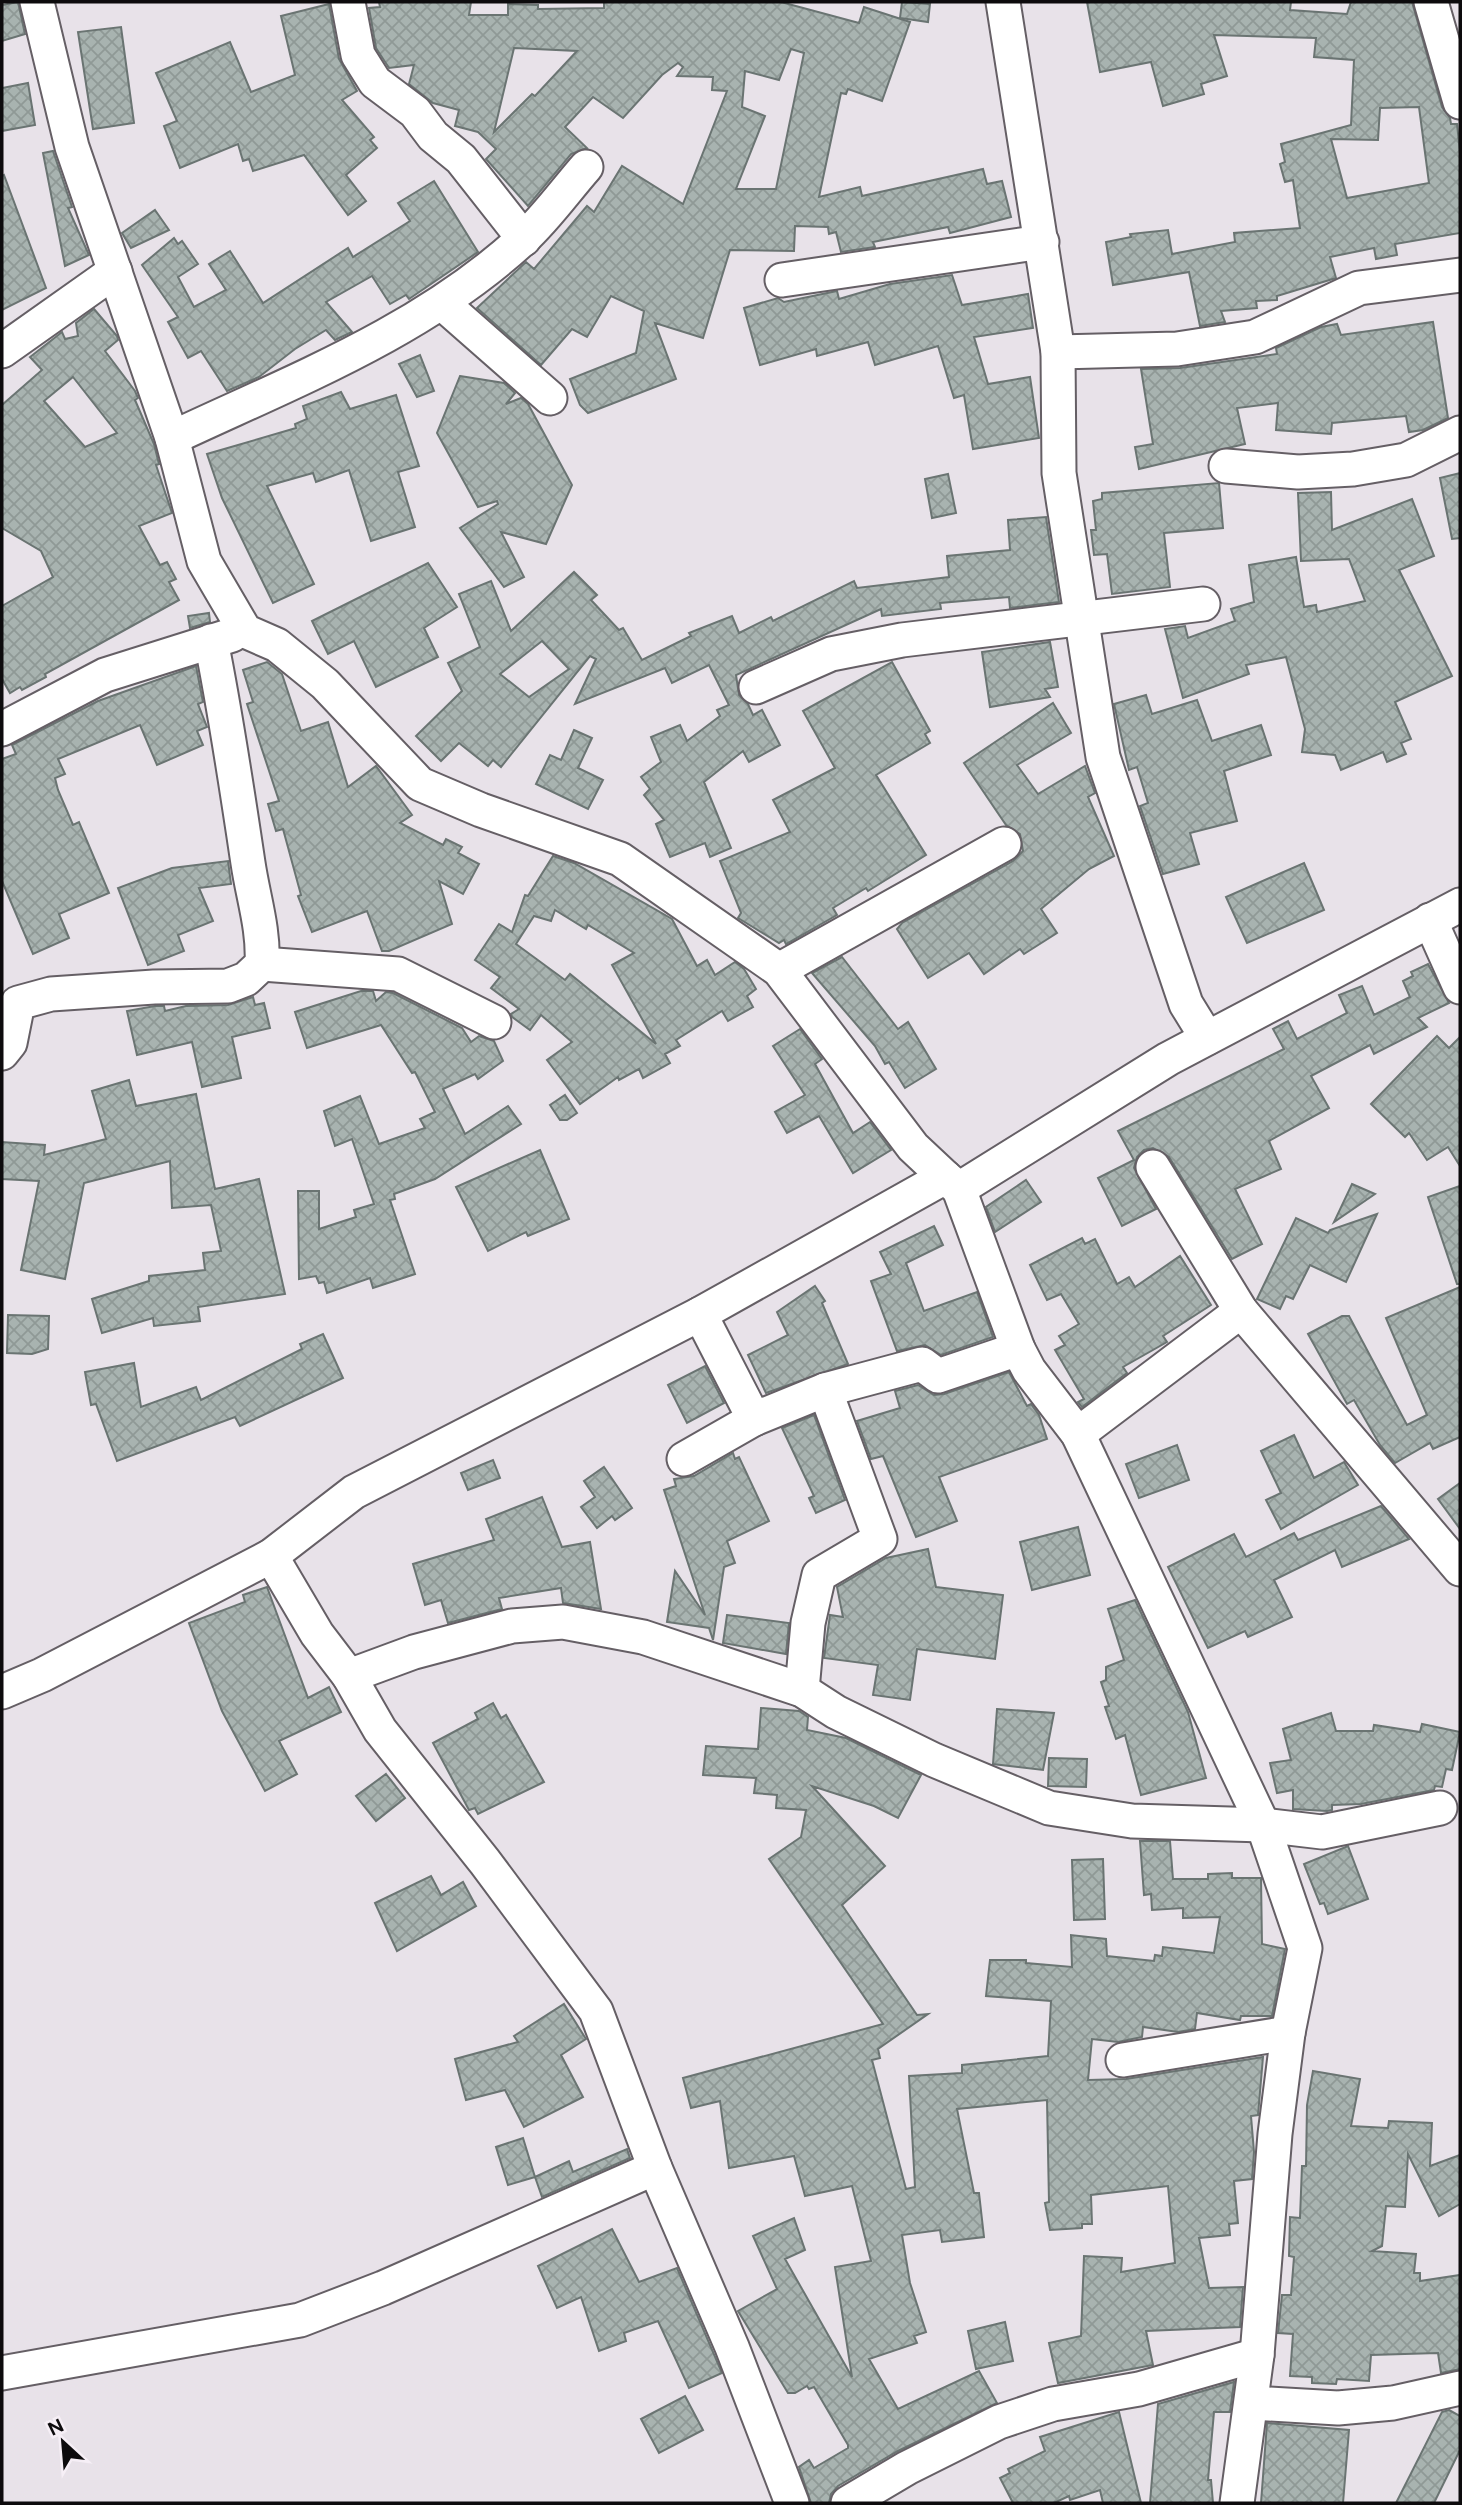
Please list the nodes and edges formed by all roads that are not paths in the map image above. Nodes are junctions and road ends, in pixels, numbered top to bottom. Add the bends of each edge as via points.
1 (37, 2) edge
2 (348, 2) edge
3 (1003, 2) edge
4 (1432, 2) edge
5 (1460, 102) edge
6 (586, 167) dead end
7 (524, 239) junction
8 (1042, 242) junction
9 (115, 271) junction
10 (1460, 275) edge
11 (782, 280) dead end
12 (442, 303) junction
13 (2, 351) edge
14 (1058, 352) junction
15 (550, 398) dead end
16 (1460, 433) edge
17 (172, 438) junction
18 (1226, 466) dead end
19 (1203, 604) dead end
20 (1079, 621) junction
21 (245, 631) junction
22 (211, 641) junction
23 (756, 687) dead end
24 (2, 729) edge
25 (1004, 844) dead end
26 (1460, 905) edge
27 (1430, 920) junction
28 (262, 964) junction
29 (779, 970) junction
30 (1460, 988) edge
31 (1186, 1004) junction
32 (494, 1022) dead end
33 (1207, 1038) junction
34 (2, 1053) edge
35 (1168, 1059) junction
36 (1153, 1167) dead end
37 (952, 1183) junction
38 (1241, 1311) junction
39 (700, 1314) junction
40 (1018, 1349) junction
41 (825, 1390) junction
42 (754, 1419) junction
43 (1078, 1434) junction
44 (684, 1459) dead end
45 (271, 1556) junction
46 (1460, 1569) edge
47 (349, 1676) junction
48 (802, 1690) junction
49 (2, 1692) edge
50 (1440, 1808) dead end
51 (1263, 1825) junction
52 (1288, 2033) junction
53 (1124, 2060) dead end
54 (655, 2168) junction
55 (1257, 2356) junction
56 (2, 2373) edge
57 (1460, 2388) edge
58 (1252, 2403) junction
59 (792, 2503) edge
60 (848, 2503) edge
61 (1237, 2503) edge

1 - 9 street via 72,147
2 - 7 street via 358,55 375,82 415,112 433,136 461,159
3 - 8 street
4 - 5 street
6 - 7 street
7 - 12 street
8 - 11 street
8 - 14 street
9 - 13 street
9 - 17 street
10 - 14 street via 1359,288 1255,337 1177,349
12 - 15 street
12 - 17 street via 360,350
14 - 20 street via 1059,473
16 - 18 street via 1406,460 1353,469 1298,472
17 - 21 street via 204,561
19 - 20 street
20 - 23 street via 902,640 831,654
20 - 31 street via 1103,757
21 - 22 street
21 - 29 street via 277,645 325,684 420,784 620,859
22 - 24 street via 105,676
22 - 28 street via 263,940
25 - 29 street
26 - 27 street
27 - 30 street
27 - 33 street
28 - 32 street via 398,974
28 - 34 street via 246,979 228,986 51,993 18,1003 10,1043
29 - 37 street via 913,1147
31 - 33 street
31 - 35 street
33 - 35 street
35 - 37 street
36 - 38 street
37 - 39 street
37 - 40 street
38 - 43 street
38 - 46 street
39 - 42 street
39 - 45 street via 354,1492
40 - 41 street via 938,1376 922,1364
40 - 43 street
41 - 42 street
41 - 48 street via 880,1539 818,1575
42 - 44 street
43 - 51 street
45 - 47 street via 317,1634
45 - 49 street
47 - 48 street via 414,1652 512,1626 563,1622 643,1637
47 - 54 street via 380,1730 596,2011
48 - 51 street via 836,1712 934,1760 1049,1808 1132,1821
50 - 51 street via 1322,1832
51 - 52 street via 1305,1948
52 - 53 street
52 - 55 street
54 - 56 street via 300,2320
54 - 59 street via 733,2347
55 - 58 street
55 - 60 street via 1139,2389 1053,2404 999,2422
57 - 58 street via 1393,2403 1338,2408
58 - 61 street

